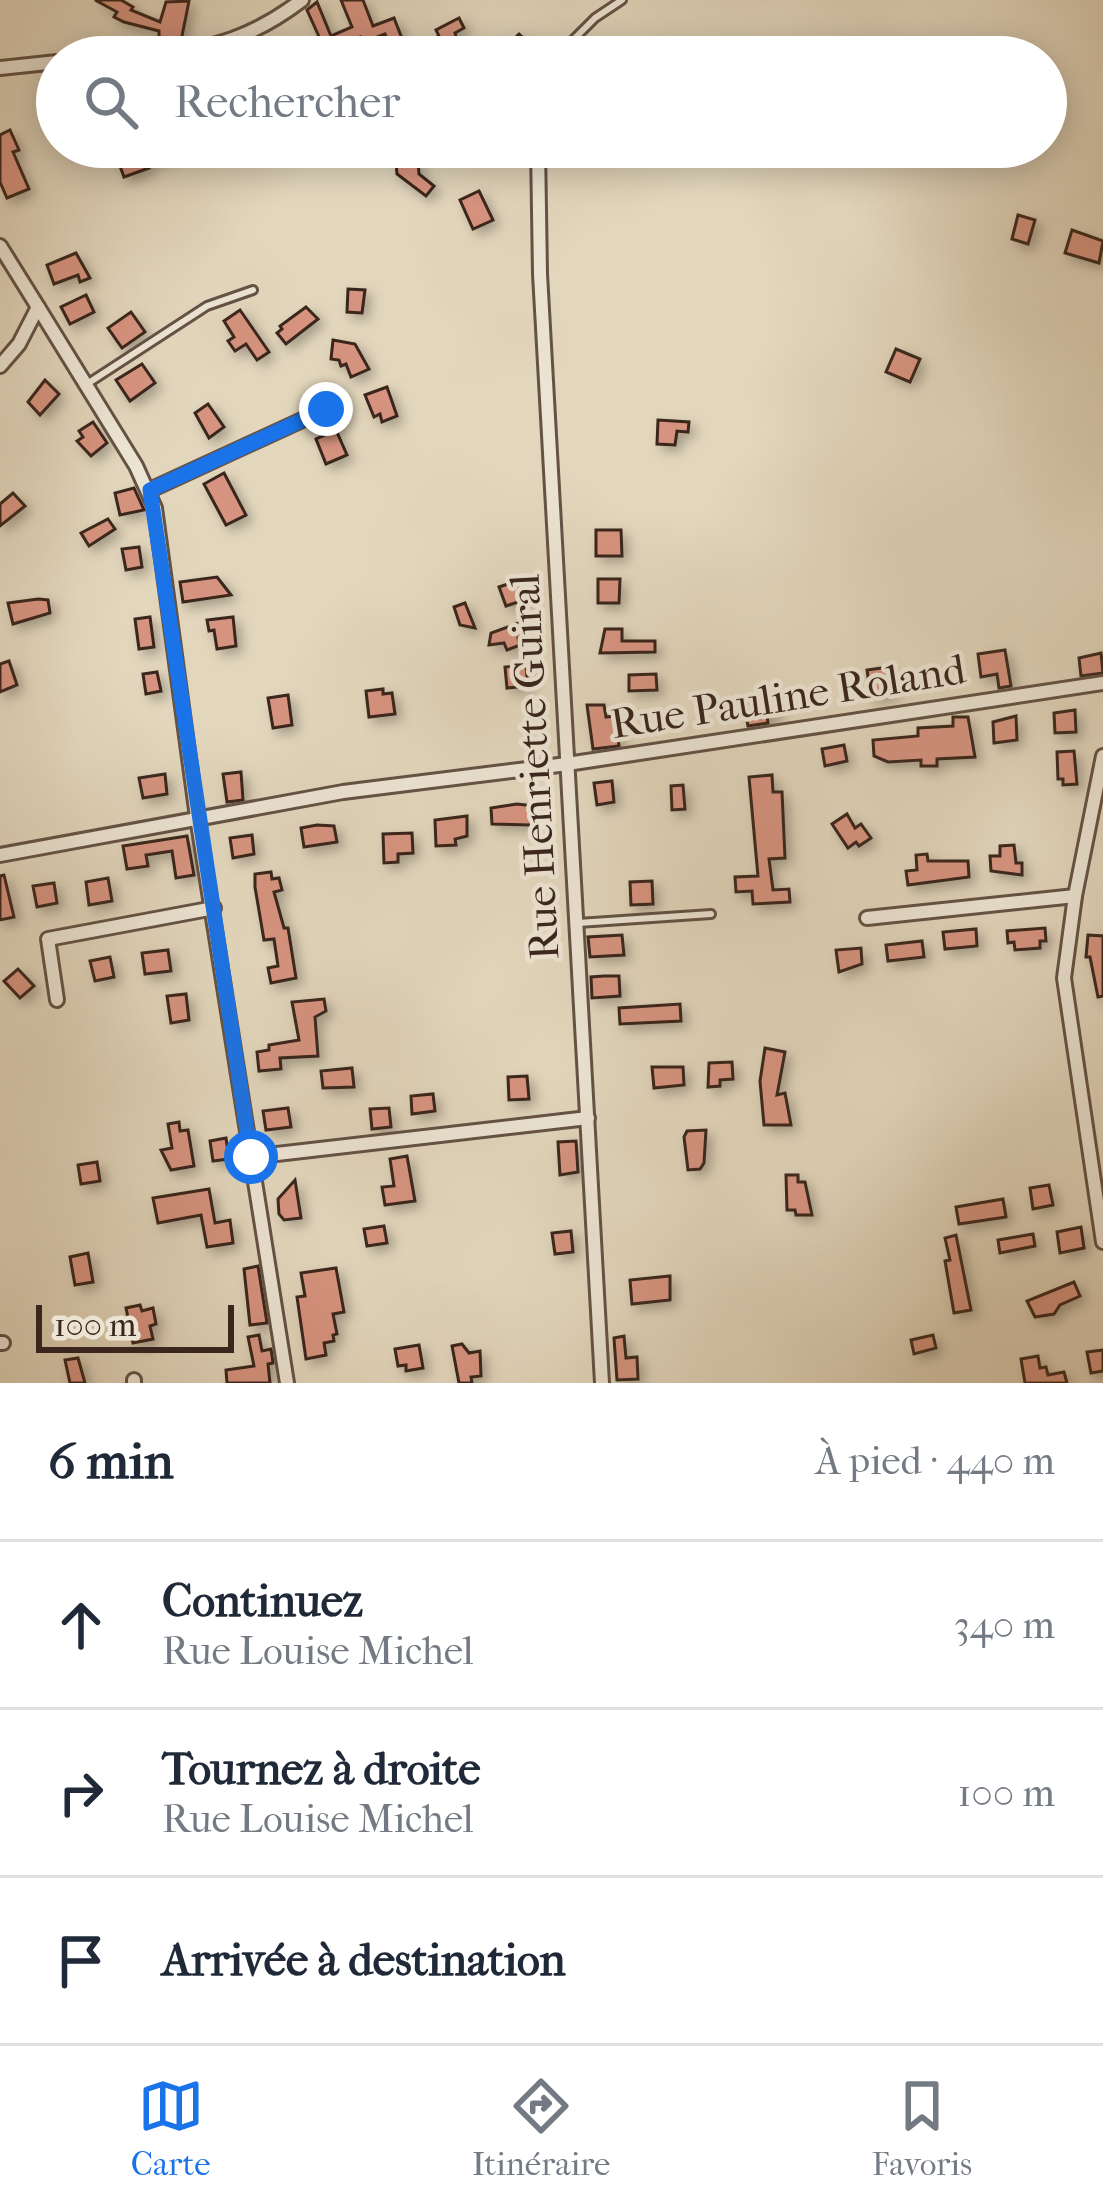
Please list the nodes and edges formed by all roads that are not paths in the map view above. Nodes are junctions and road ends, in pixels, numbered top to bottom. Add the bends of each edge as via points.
1 (302, 0) edge
2 (622, 0) edge
3 (242, 36) edge
4 (578, 36) edge
5 (36, 64) edge
6 (0, 68) edge
7 (538, 168) edge
8 (0, 246) edge
9 (253, 290) dead end
10 (38, 308) junction
11 (0, 367) edge
12 (84, 386) junction
13 (326, 409) dead end
14 (150, 490) junction
15 (1103, 683) edge
16 (1103, 756) edge
17 (568, 764) junction
18 (197, 818) junction
19 (0, 854) edge
20 (1075, 896) junction
21 (214, 908) junction
22 (711, 914) dead end
23 (867, 918) dead end
24 (578, 923) junction
25 (58, 1000) dead end
26 (588, 1118) junction
27 (251, 1157) junction
28 (1103, 1242) edge
29 (287, 1383) edge
30 (602, 1383) edge

1 - 3 street
2 - 4 lane
5 - 6 street
7 - 17 street, Rue Henriette Guiral
8 - 10 street
9 - 12 lane via 208,306
10 - 11 street
10 - 12 street
12 - 14 street
13 - 14 street
14 - 18 street
15 - 17 street, Rue Pauline Roland
16 - 20 street
17 - 18 street, Rue Pauline Roland
17 - 24 street, Rue Henriette Guiral
18 - 19 street, Rue Pauline Roland
18 - 21 street
20 - 23 street
20 - 28 street via 1064,978
21 - 25 street via 48,939
21 - 27 street
22 - 24 lane
24 - 26 street, Rue Henriette Guiral
26 - 27 street
26 - 30 street, Rue Henriette Guiral
27 - 29 street

